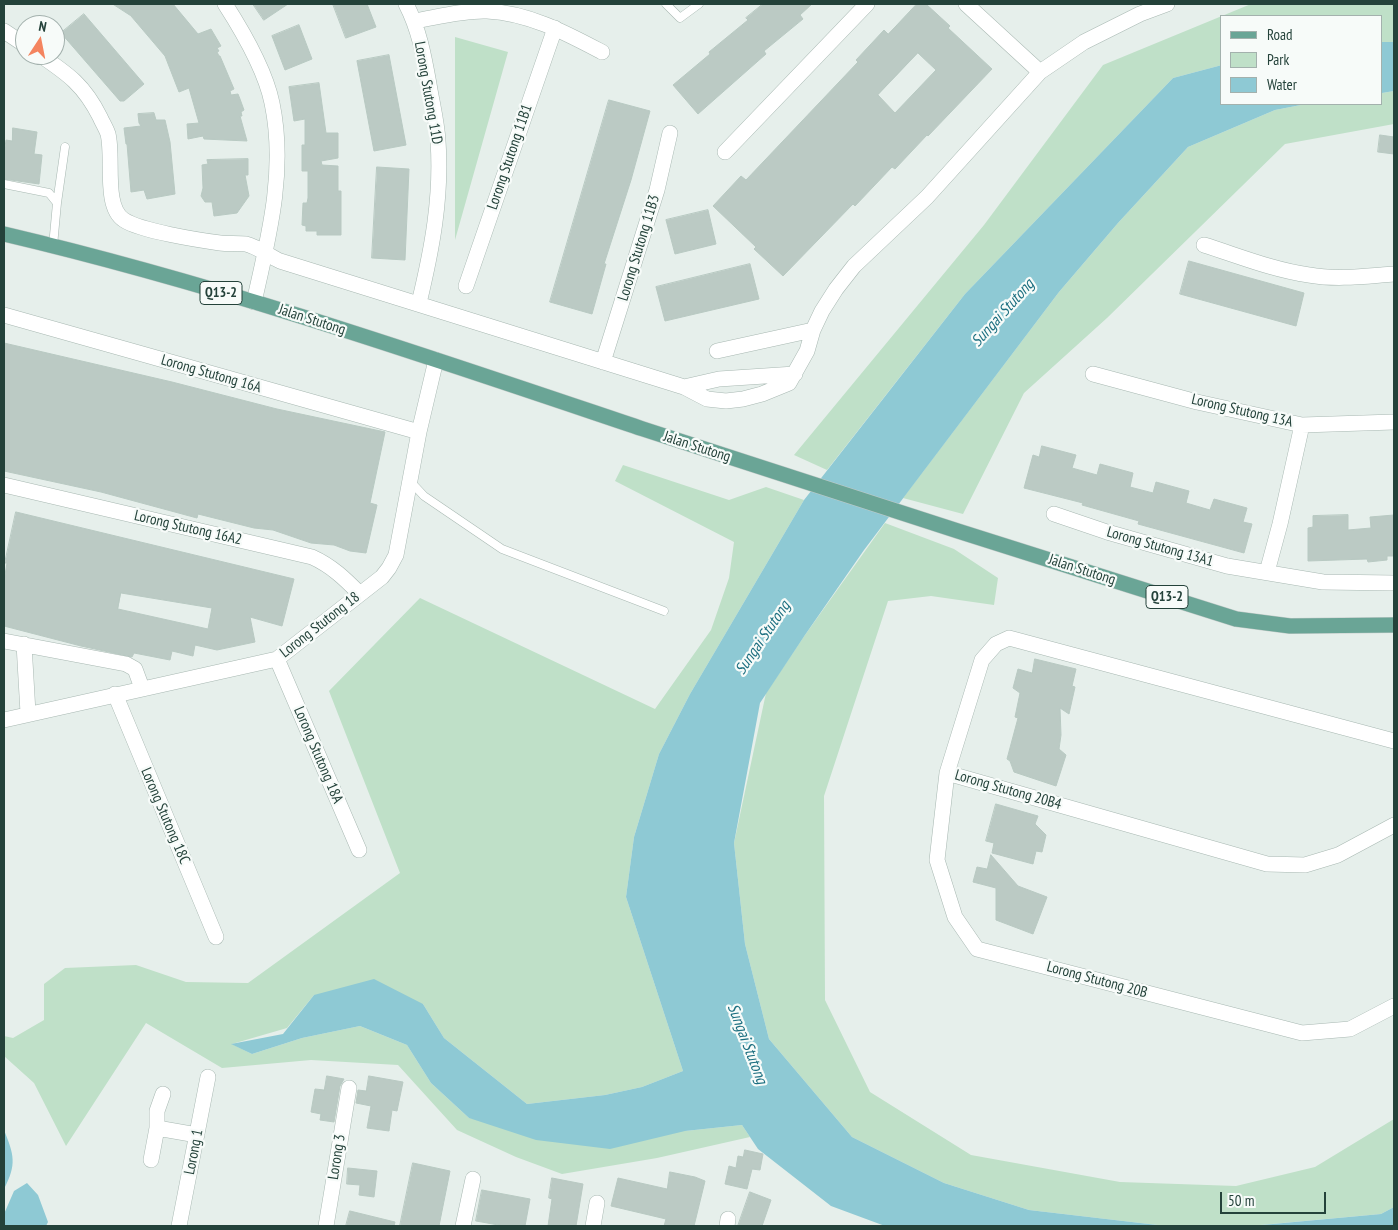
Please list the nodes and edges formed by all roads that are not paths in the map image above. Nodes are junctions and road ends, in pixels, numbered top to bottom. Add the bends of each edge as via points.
1 (225, 4) edge
2 (406, 4) edge
3 (666, 4) edge
4 (698, 4) edge
5 (867, 4) edge
6 (966, 4) edge
7 (1167, 4) edge
8 (415, 21) junction
9 (555, 28) junction
10 (4, 31) edge
11 (15, 38) edge
12 (602, 52) dead end
13 (55, 65) edge
14 (1040, 72) junction
15 (670, 133) dead end
16 (65, 147) dead end
17 (725, 152) dead end
18 (4, 184) edge
19 (57, 203) junction
20 (4, 234) edge
21 (1204, 244) dead end
22 (53, 246) junction
23 (265, 252) junction
24 (1394, 274) edge
25 (466, 286) dead end
26 (254, 302) junction
27 (419, 303) junction
28 (4, 315) edge
29 (813, 330) junction
30 (717, 351) dead end
31 (436, 360) junction
32 (603, 362) junction
33 (795, 374) junction
34 (1093, 374) dead end
35 (684, 387) junction
36 (1394, 422) edge
37 (1302, 425) junction
38 (419, 432) junction
39 (410, 481) junction
40 (4, 485) edge
41 (1054, 514) dead end
42 (1267, 572) junction
43 (1394, 583) edge
44 (360, 594) junction
45 (664, 610) dead end
46 (1394, 625) edge
47 (4, 640) edge
48 (24, 644) junction
49 (277, 659) junction
50 (142, 688) junction
51 (115, 694) junction
52 (28, 713) junction
53 (4, 720) edge
54 (1394, 741) edge
55 (948, 773) junction
56 (1394, 825) edge
57 (359, 850) dead end
58 (216, 937) dead end
59 (1394, 1006) edge
60 (208, 1077) dead end
61 (349, 1088) dead end
62 (163, 1094) dead end
63 (157, 1128) junction
64 (197, 1135) junction
65 (151, 1160) dead end
66 (473, 1180) dead end
67 (598, 1203) dead end
68 (179, 1226) edge
69 (326, 1226) edge
70 (463, 1226) edge
71 (593, 1226) edge

1 - 23 street via 259,65 272,102 277,175
2 - 8 street, Lorong Stutong 11D
3 - 4 lane via 680,18
5 - 17 street
6 - 14 street
7 - 14 street via 1084,42
8 - 9 street via 486,11 515,15
8 - 27 street, Lorong Stutong 11D via 438,139 439,172 436,224
9 - 12 street
9 - 25 street, Lorong Stutong 11B1
10 - 11 street
13 - 23 street via 85,91 108,133 112,203 124,220 200,240 246,244
14 - 29 street via 927,197 854,266 836,289
15 - 32 street, Lorong Stutong 11B3 via 657,190
16 - 19 lane
18 - 19 lane via 49,193
19 - 22 lane
20 - 22 main road, Jalan Stutong / Q13-2
21 - 24 street via 1310,276
22 - 26 main road, Jalan Stutong / Q13-2
23 - 26 street
23 - 27 street via 280,261
26 - 31 main road, Jalan Stutong / Q13-2
27 - 32 street
28 - 38 street, Lorong Stutong 16A
29 - 30 street
29 - 33 street
31 - 38 street, Lorong Stutong 18
31 - 46 main road, Jalan Stutong / Q13-2 via 758,467 1236,619 1290,626
32 - 35 street
33 - 35 street via 719,379
33 - 35 street via 789,383 743,399 726,401 707,399
34 - 37 street, Lorong Stutong 13A via 1197,402
36 - 37 street, Lorong Stutong 13A
37 - 42 street
38 - 39 street, Lorong Stutong 18
39 - 44 street, Lorong Stutong 18 via 396,555 382,577
39 - 45 lane via 424,496 502,549
40 - 44 street, Lorong Stutong 16A2 via 312,557 340,573
41 - 42 street, Lorong Stutong 13A1 via 1227,566
42 - 43 street, Lorong Stutong 13A1 via 1323,582
44 - 49 street, Lorong Stutong 18
47 - 48 street
48 - 50 street via 126,664 135,668
48 - 52 street
49 - 50 street, Lorong Stutong 18
49 - 57 street, Lorong Stutong 18A
50 - 51 street, Lorong Stutong 18
51 - 52 street, Lorong Stutong 18
51 - 58 street, Lorong Stutong 18C
52 - 53 street, Lorong Stutong 18
54 - 55 street, Lorong Stutong 20B4 via 1009,638 996,644 982,660
55 - 56 street, Lorong Stutong 20B4 via 1267,864 1305,866 1338,855
55 - 59 street, Lorong Stutong 20B via 937,860 954,917 977,948 1302,1033 1350,1028
60 - 64 street, Lorong 1
61 - 69 street, Lorong 3
62 - 63 street via 157,1111
63 - 64 street
63 - 65 street
64 - 68 street, Lorong 1
66 - 70 street
67 - 71 street

